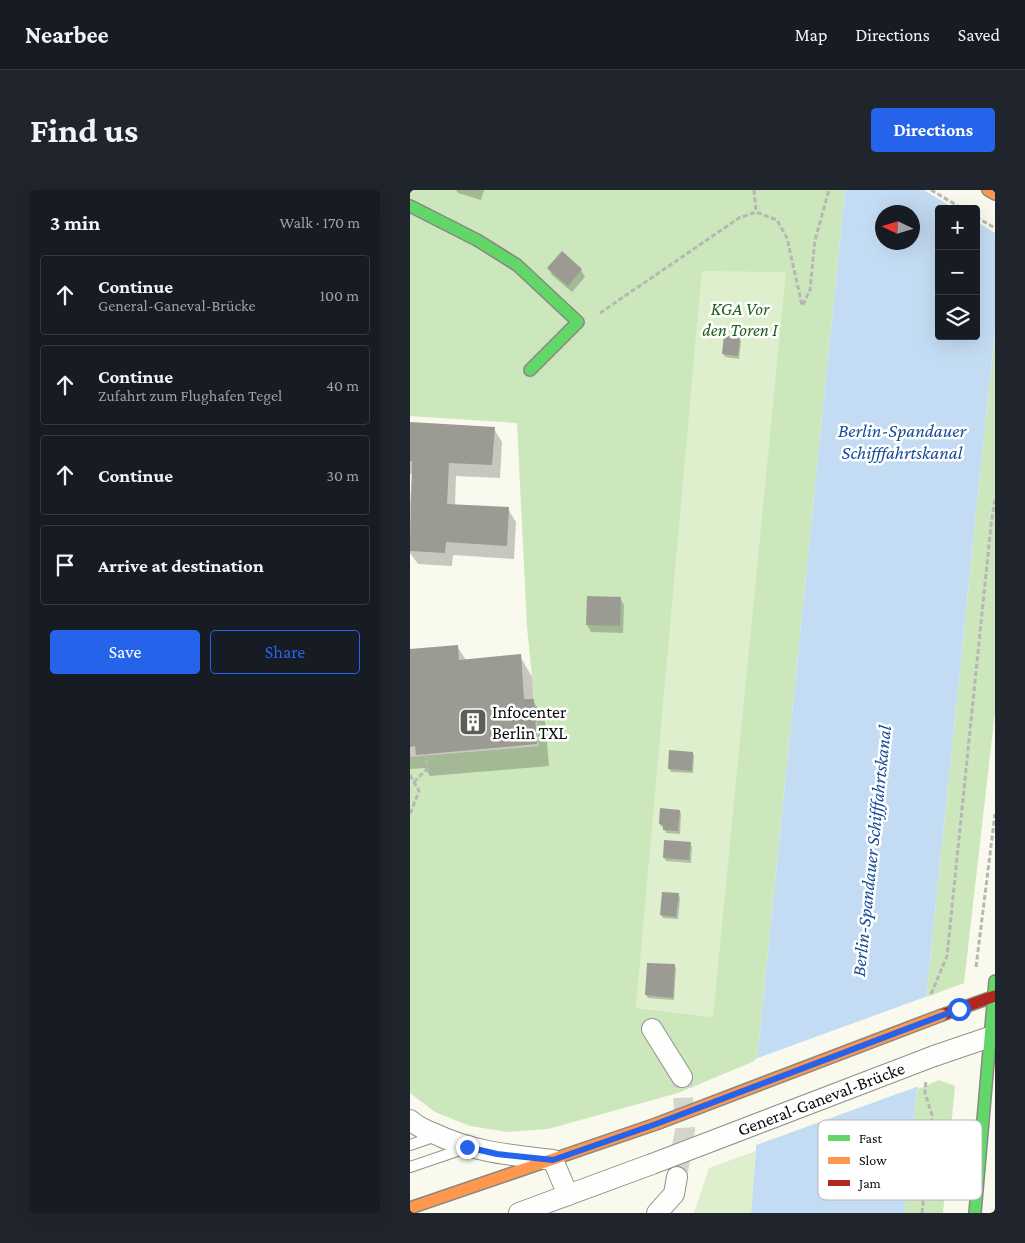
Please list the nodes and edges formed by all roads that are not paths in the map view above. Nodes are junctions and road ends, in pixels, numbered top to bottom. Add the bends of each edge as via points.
1 (988, 190) edge
2 (995, 194) edge
3 (410, 206) edge
4 (530, 370) dead end
5 (995, 981) edge
6 (994, 996) edge
7 (652, 1029) dead end
8 (992, 1036) edge
9 (682, 1077) tunnel mouth
10 (412, 1124) edge
11 (437, 1135) junction
12 (982, 1140) edge
13 (410, 1145) edge
14 (467, 1147) junction
15 (553, 1160) junction
16 (410, 1166) edge
17 (677, 1177) tunnel mouth
18 (563, 1197) junction
19 (976, 1200) edge
20 (410, 1208) edge
21 (519, 1213) edge
22 (533, 1213) edge
23 (657, 1213) edge
24 (975, 1213) edge

1 - 2 main road
3 - 4 main road via 477,240 517,265 578,322
5 - 6 main road
6 - 8 main road
6 - 15 main road, General-Ganeval-Brücke, bridge
7 - 9 street
8 - 12 main road
8 - 18 street, General-Ganeval-Brücke, bridge via 930,1065
10 - 11 street
11 - 13 lane
11 - 14 street
14 - 15 street
14 - 16 lane
15 - 18 street
15 - 20 main road, General-Ganeval-Brücke
17 - 23 street via 674,1194
18 - 21 street
18 - 22 street
19 - 24 main road

